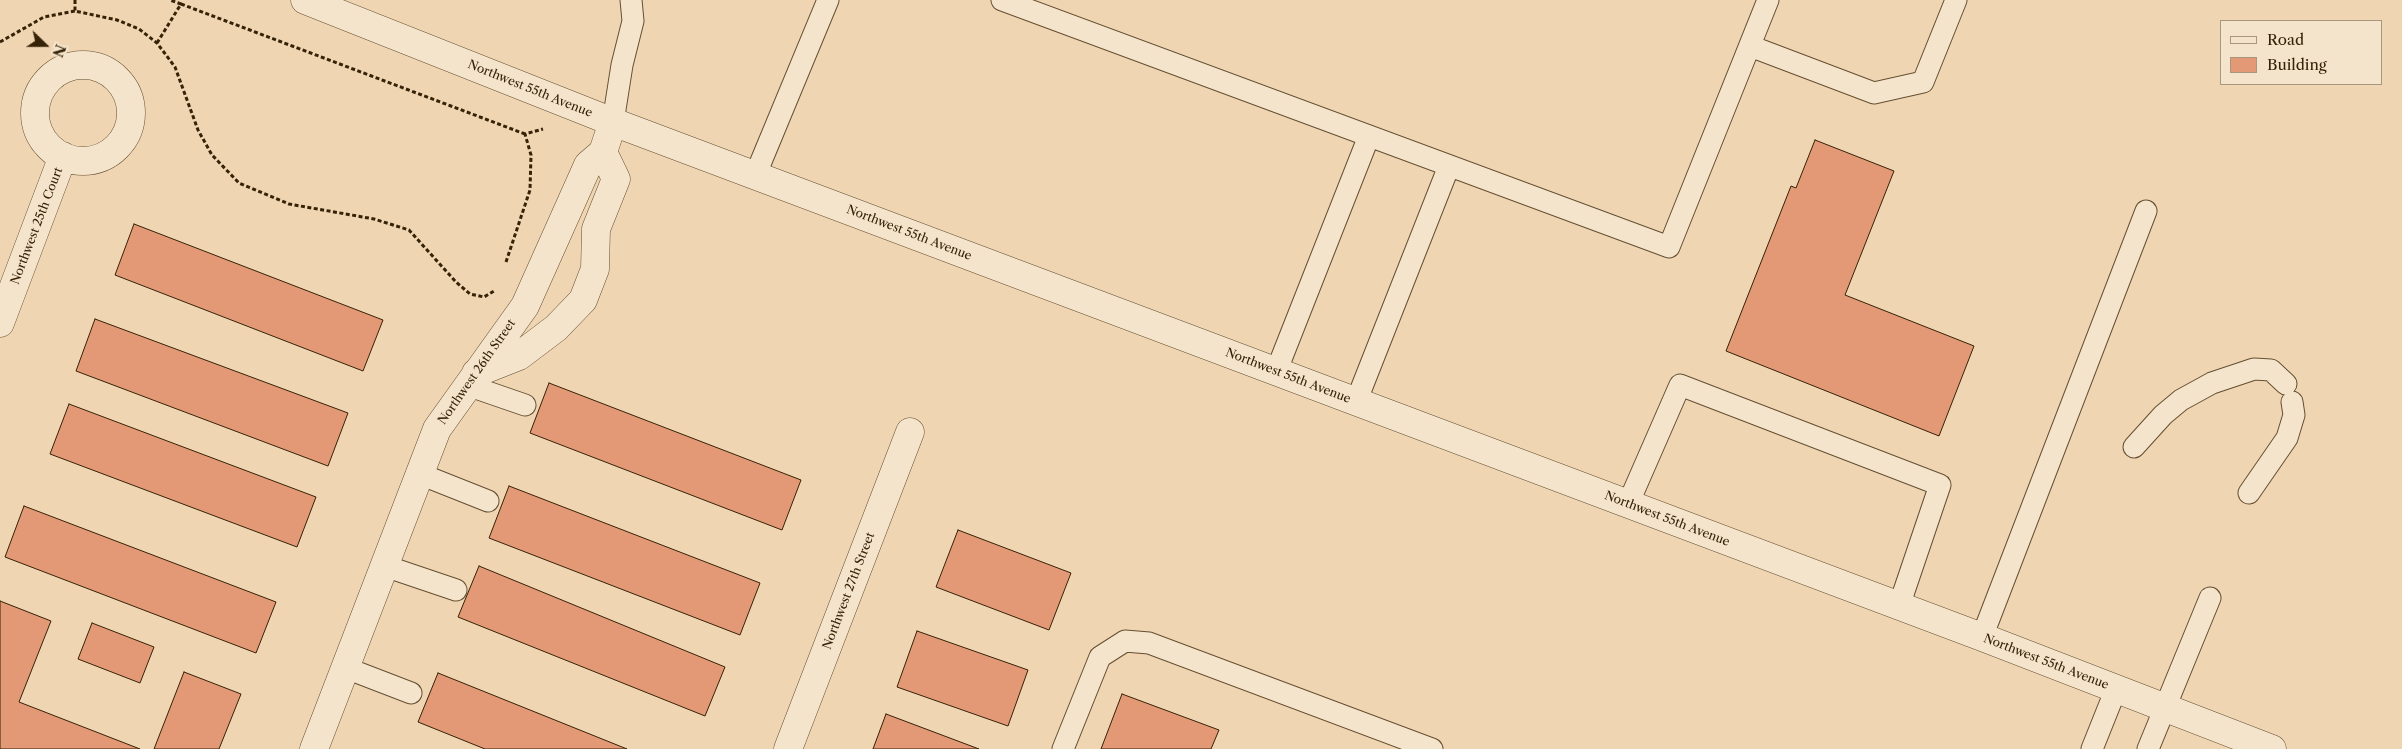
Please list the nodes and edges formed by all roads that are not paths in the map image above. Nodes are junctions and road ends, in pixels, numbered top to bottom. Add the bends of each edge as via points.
1 (305, 0) edge
2 (631, 0) edge
3 (828, 0) edge
4 (1002, 0) edge
5 (1768, 0) edge
6 (1956, 0) edge
7 (1750, 46) junction
8 (613, 122) junction
9 (1369, 136) junction
10 (603, 152) junction
11 (63, 156) dead end
12 (1449, 166) junction
13 (756, 176) junction
14 (2146, 210) dead end
15 (0, 323) edge
16 (1276, 372) junction
17 (471, 379) junction
18 (1356, 402) junction
19 (525, 405) dead end
20 (910, 432) dead end
21 (2134, 447) dead end
22 (420, 474) junction
23 (2250, 493) dead end
24 (488, 501) dead end
25 (1628, 504) junction
26 (385, 566) junction
27 (456, 590) dead end
28 (2210, 598) dead end
29 (1899, 606) junction
30 (1982, 637) junction
31 (346, 668) junction
32 (2116, 689) junction
33 (411, 693) dead end
34 (2165, 709) junction
35 (314, 749) edge
36 (788, 749) edge
37 (1063, 749) edge
38 (1432, 749) edge
39 (2092, 749) edge
40 (2148, 749) edge
41 (2272, 749) edge

1 - 8 street, Northwest 55th Avenue
2 - 8 lane, Northwest 26th Street via 633,21
3 - 13 lane
4 - 9 lane
5 - 7 lane
6 - 7 lane via 1924,82 1874,92
7 - 12 lane via 1669,247
8 - 10 street, Northwest 26th Street
8 - 13 street, Northwest 55th Avenue
9 - 12 lane
9 - 16 lane
10 - 17 street, Northwest 26th Street via 588,165 525,306
10 - 17 street via 616,179 596,229 595,269 583,300 556,328 519,356
11 - 15 street, Northwest 25th Court
12 - 18 lane
13 - 16 street, Northwest 55th Avenue
14 - 30 lane
16 - 18 street, Northwest 55th Avenue
17 - 19 lane
17 - 22 street, Northwest 26th Street via 437,430
18 - 25 street, Northwest 55th Avenue
20 - 36 street, Northwest 27th Street
21 - 23 lane via 2181,400 2212,383 2254,369 2271,370 2289,393 2294,415 2287,438
22 - 24 lane
22 - 26 street, Northwest 26th Street
25 - 29 street, Northwest 55th Avenue
25 - 29 lane via 1680,386 1689,389 1940,485
26 - 27 lane
26 - 31 street, Northwest 26th Street
28 - 34 lane
29 - 30 street, Northwest 55th Avenue
30 - 32 street, Northwest 55th Avenue
31 - 33 lane
31 - 35 street, Northwest 26th Street
32 - 34 street, Northwest 55th Avenue
32 - 39 lane
34 - 40 lane
34 - 41 street, Northwest 55th Avenue
37 - 38 lane via 1100,656 1125,641 1149,643

